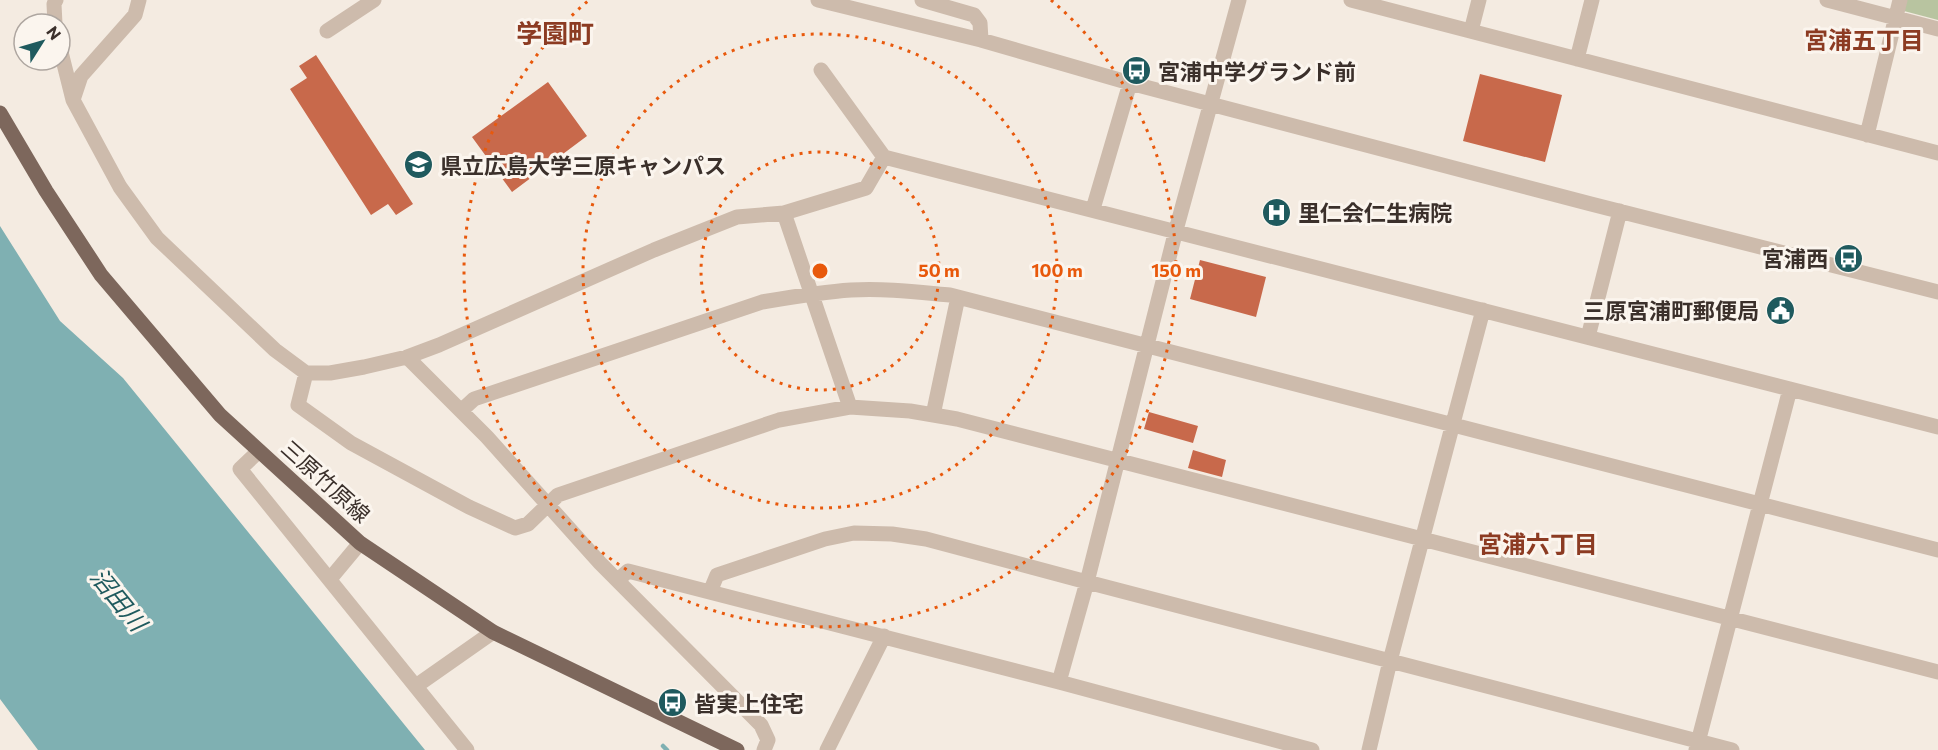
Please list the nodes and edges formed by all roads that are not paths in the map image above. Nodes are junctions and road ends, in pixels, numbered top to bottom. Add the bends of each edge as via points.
1 (139, 0) edge
2 (374, 0) edge
3 (818, 0) edge
4 (922, 0) edge
5 (1239, 0) edge
6 (1479, 0) edge
7 (1592, 0) edge
8 (1827, 0) edge
9 (1900, 0) edge
10 (1356, 1) edge
11 (1895, 18) junction
12 (1938, 29) edge
13 (327, 31) dead end
14 (1471, 32) junction
15 (981, 40) junction
16 (1577, 59) junction
17 (821, 70) dead end
18 (66, 72) edge
19 (1130, 83) junction
20 (73, 100) junction
21 (1209, 103) junction
22 (0, 113) edge
23 (1867, 135) junction
24 (1938, 153) edge
25 (884, 157) junction
26 (1093, 209) junction
27 (1620, 211) junction
28 (783, 213) junction
29 (1176, 230) junction
30 (1938, 292) edge
31 (811, 294) junction
32 (958, 297) junction
33 (1483, 310) junction
34 (1587, 337) junction
35 (1146, 345) junction
36 (407, 357) junction
37 (306, 373) junction
38 (1790, 389) junction
39 (850, 407) junction
40 (461, 411) junction
41 (933, 415) junction
42 (1454, 425) junction
43 (1938, 428) edge
44 (259, 452) junction
45 (1117, 461) junction
46 (1761, 504) junction
47 (547, 505) junction
48 (1422, 539) junction
49 (360, 543) junction
50 (1938, 550) edge
51 (330, 579) junction
52 (618, 580) junction
53 (1087, 582) junction
54 (710, 592) junction
55 (1730, 618) junction
56 (493, 632) junction
57 (884, 636) junction
58 (1390, 661) junction
59 (1938, 672) edge
60 (1059, 682) junction
61 (416, 686) junction
62 (1283, 746) edge
63 (1698, 746) edge
64 (467, 750) edge
65 (737, 750) edge
66 (764, 750) edge
67 (827, 750) edge
68 (1312, 750) edge
69 (1369, 750) edge
70 (1732, 750) edge

1 - 20 street via 135,15 81,76
2 - 13 street
3 - 15 street
4 - 15 street via 974,15 980,23
5 - 21 street
6 - 14 street
7 - 16 street
8 - 11 street
9 - 11 street
10 - 14 street
11 - 12 street
11 - 23 street
14 - 16 street
15 - 19 street
16 - 23 street
17 - 25 street
18 - 20 street
19 - 21 street
19 - 26 street
20 - 37 street via 120,187 157,238 275,350
21 - 27 street
21 - 29 street
22 - 44 main road, 三原竹原線 via 101,275 220,415
23 - 24 street
25 - 26 street
25 - 28 street via 866,188
26 - 29 street
27 - 30 street
27 - 34 street
28 - 31 street
28 - 36 street via 737,217
29 - 33 street
29 - 35 street
31 - 32 street via 901,290
31 - 39 street
31 - 40 street via 762,302 474,399
32 - 35 street
32 - 41 street
33 - 34 street
33 - 42 street
34 - 38 street
35 - 42 street
35 - 45 street
36 - 37 street via 330,373
36 - 40 street
37 - 47 street via 298,405 361,448 514,528 528,524
38 - 43 street
38 - 46 street
39 - 41 street
39 - 47 street via 779,420 558,495
40 - 47 street
41 - 45 street
42 - 46 street
42 - 48 street
44 - 49 main road, 三原竹原線
44 - 51 street via 240,469
45 - 48 street
45 - 53 street
46 - 50 street
46 - 55 street
47 - 52 street
48 - 55 street
48 - 58 street
49 - 51 street
49 - 56 main road, 三原竹原線
51 - 61 street
52 - 54 street via 628,571
52 - 66 street via 761,725 768,740
53 - 54 street via 926,539 854,533 717,575
53 - 58 street
53 - 60 street
54 - 57 street
55 - 59 street
55 - 63 street
56 - 61 street
56 - 65 main road, 三原竹原線
57 - 60 street
57 - 67 street
58 - 63 street
58 - 69 street
60 - 62 street
61 - 64 street
62 - 68 street
63 - 70 street

